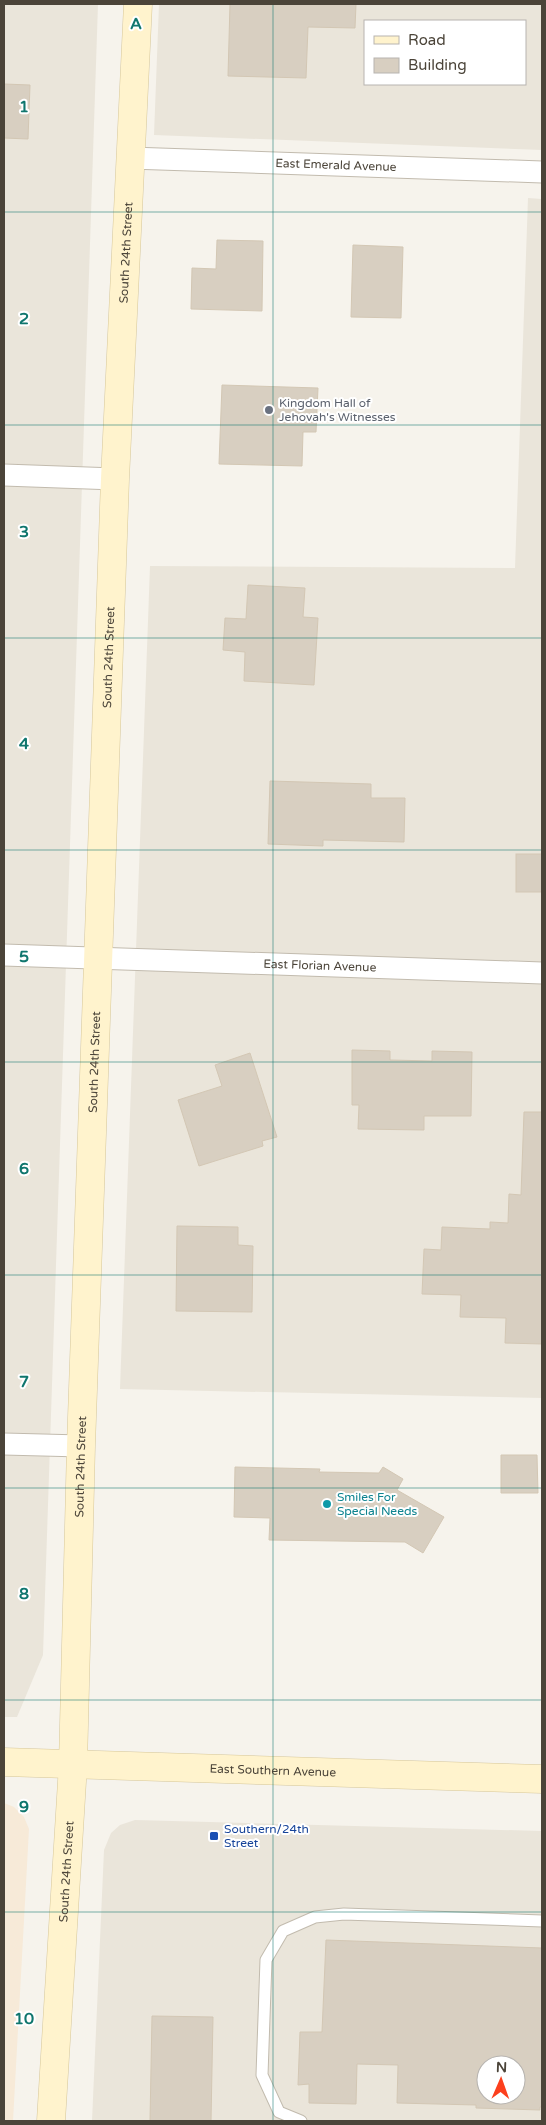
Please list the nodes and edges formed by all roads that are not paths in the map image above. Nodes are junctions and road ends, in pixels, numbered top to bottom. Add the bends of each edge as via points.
1 (138, 4) edge
2 (130, 158) junction
3 (542, 172) edge
4 (4, 475) edge
5 (115, 480) junction
6 (4, 955) edge
7 (98, 958) junction
8 (542, 973) edge
9 (4, 1444) edge
10 (81, 1446) junction
11 (4, 1762) edge
12 (73, 1765) junction
13 (542, 1779) edge
14 (542, 1920) edge
15 (51, 2121) edge
16 (301, 2121) edge

1 - 2 street, South 24th Street
2 - 3 street, East Emerald Avenue
2 - 5 street, South 24th Street
4 - 5 street
5 - 7 street, South 24th Street
6 - 7 street, East Florian Avenue
7 - 8 street, East Florian Avenue
7 - 10 street, South 24th Street
9 - 10 street
10 - 12 street, South 24th Street
11 - 12 street, East Southern Avenue
12 - 13 street, East Southern Avenue
12 - 15 street, South 24th Street
14 - 16 lane via 344,1914 315,1918 283,1930 266,1960 262,2075 278,2112

